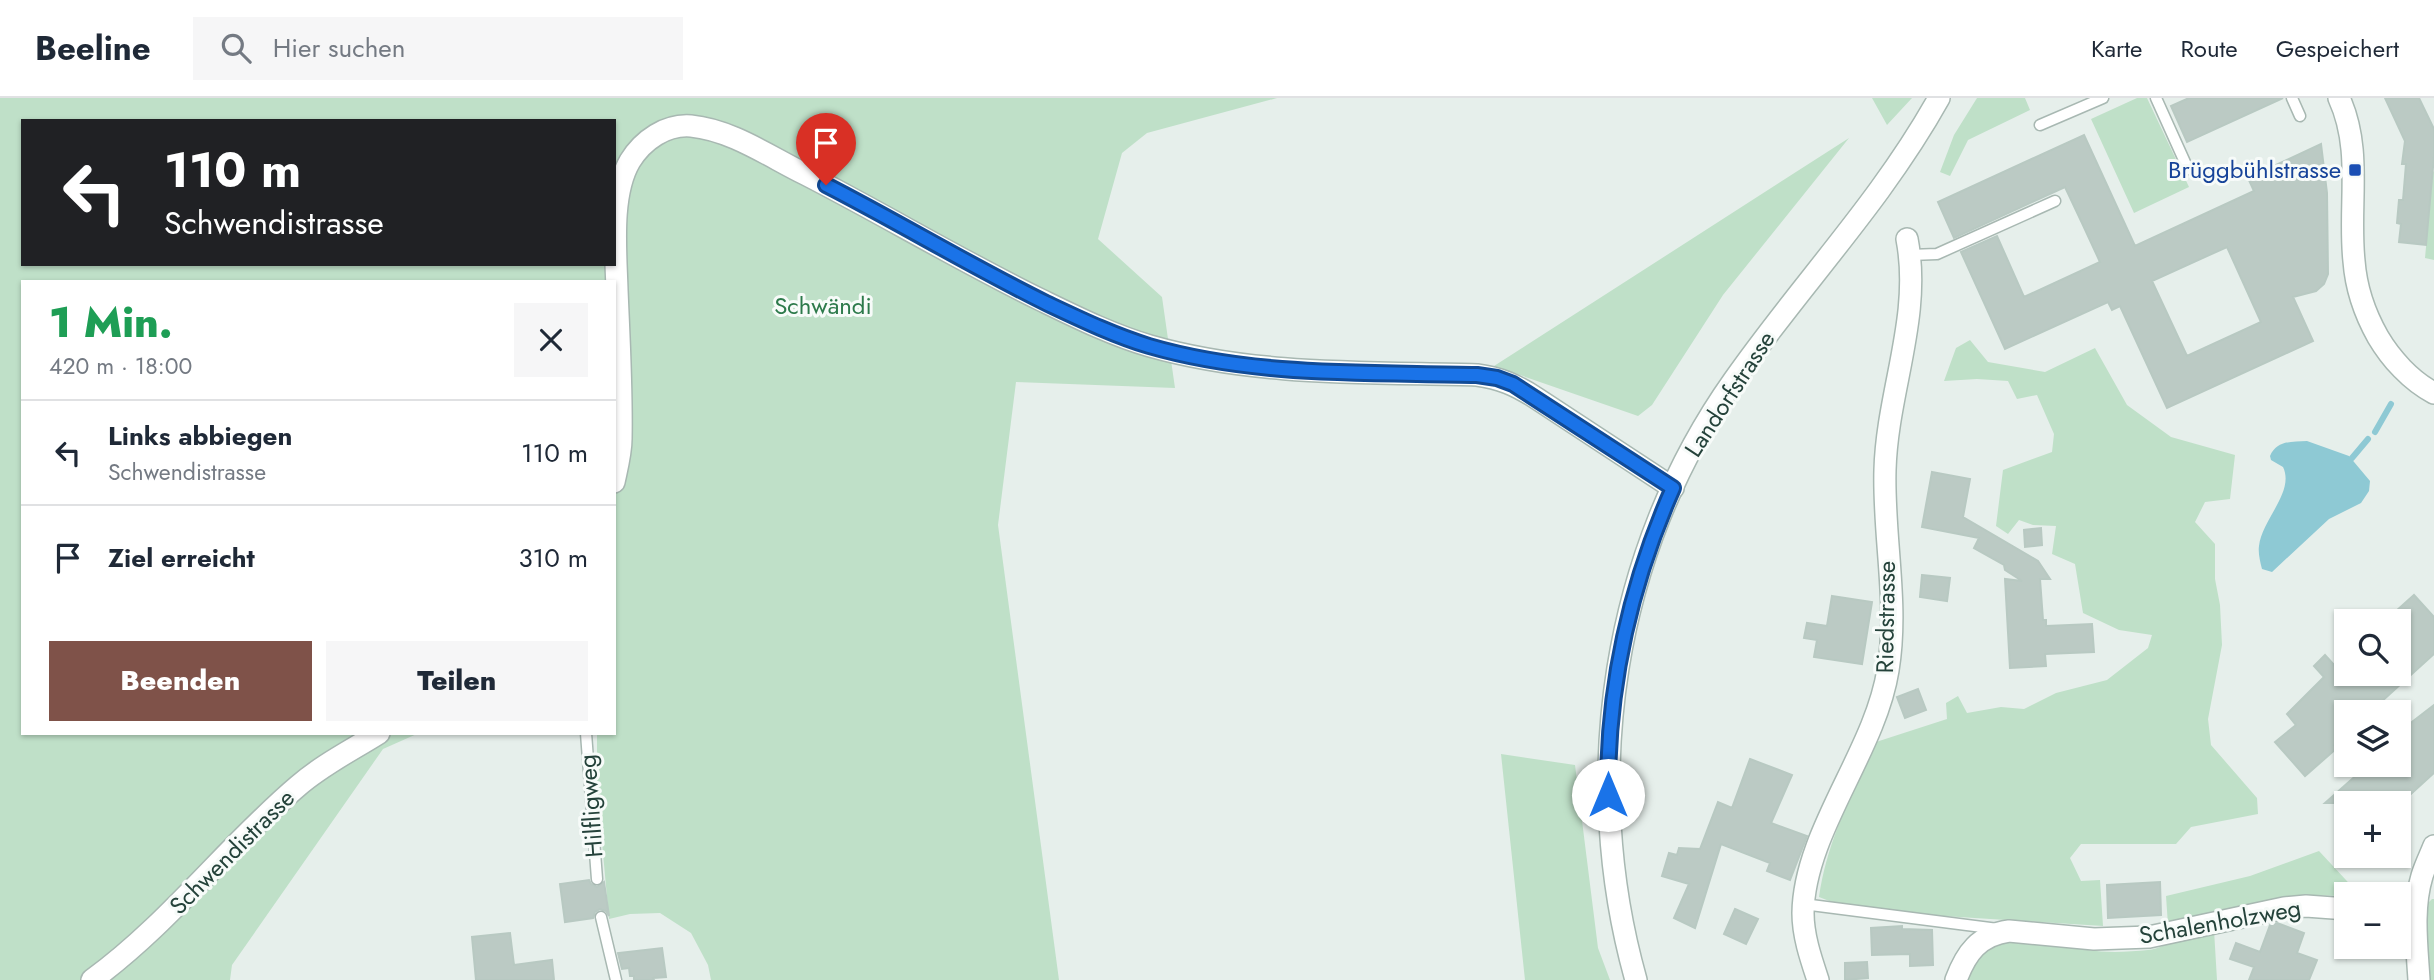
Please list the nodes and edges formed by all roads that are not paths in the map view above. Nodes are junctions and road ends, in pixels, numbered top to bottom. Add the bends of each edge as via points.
1 (1939, 98) edge
2 (2103, 98) edge
3 (2155, 98) edge
4 (2292, 98) edge
5 (2339, 98) edge
6 (2300, 116) dead end
7 (2040, 125) dead end
8 (2188, 169) dead end
9 (2055, 201) dead end
10 (616, 234) edge
11 (616, 234) edge
12 (1909, 247) joint
13 (2434, 393) edge
14 (616, 471) edge
15 (1673, 488) junction
16 (376, 735) edge
17 (586, 735) edge
18 (2434, 846) edge
19 (597, 879) dead end
20 (1803, 904) junction
21 (2334, 908) edge
22 (2411, 908) edge
23 (601, 917) dead end
24 (2009, 930) junction
25 (2411, 934) edge
26 (92, 980) edge
27 (616, 980) edge
28 (1636, 980) edge
29 (1818, 980) edge
30 (1956, 980) edge
31 (2419, 980) edge

1 - 15 street, Landorfstrasse via 1868,208 1733,381
2 - 7 lane
3 - 8 lane
4 - 6 lane
5 - 13 street via 2348,121 2355,170 2353,259 2360,295 2383,346 2407,373
9 - 12 lane via 1937,254
10 - 15 street via 619,192 629,163 647,142 669,129 713,130 1094,326 1150,346 1265,367 1497,378
11 - 14 street via 621,442
12 - 20 street, Riedstrasse via 1910,313 1885,469 1889,669 1878,714 1818,849
15 - 28 street, Landorfstrasse via 1634,595 1610,732 1609,829 1619,907
16 - 26 street, Schwendistrasse via 301,783 168,915
17 - 19 lane, Hilfligweg
18 - 22 street
20 - 24 lane, Schalenholzweg
20 - 29 street, Riedstrasse
21 - 24 street, Schalenholzweg via 2284,908 2149,937 2079,938
23 - 27 lane
24 - 30 street via 1976,945
25 - 31 street

